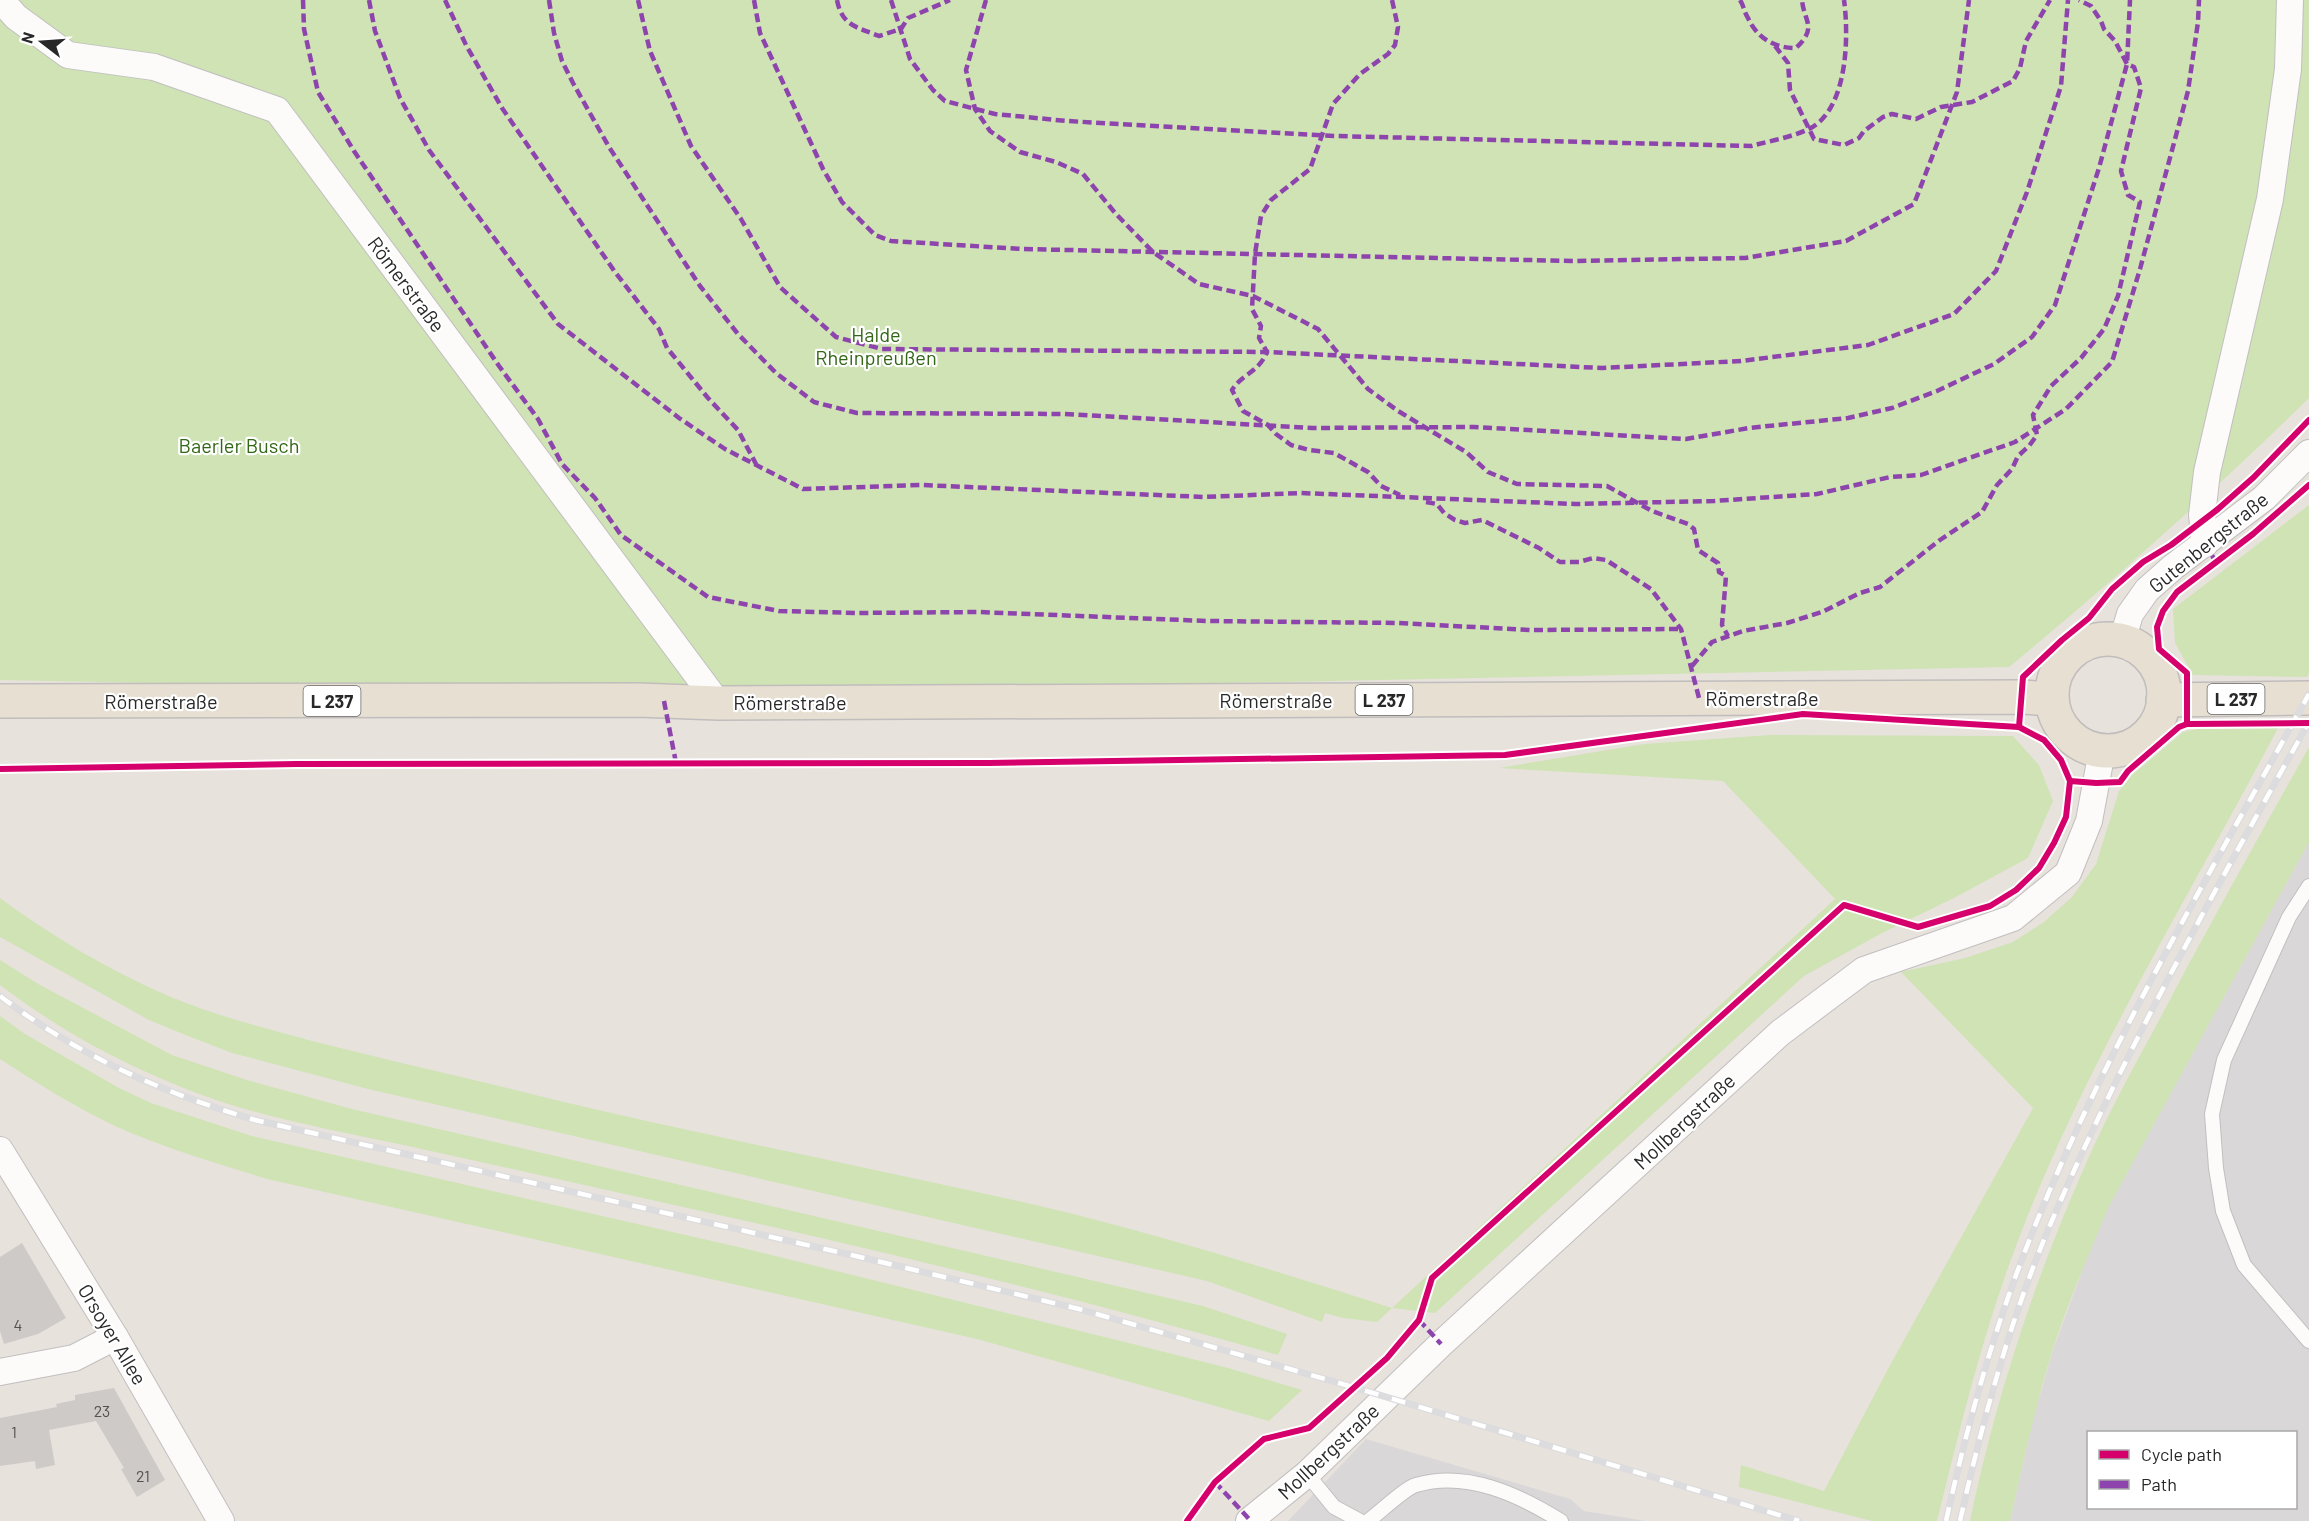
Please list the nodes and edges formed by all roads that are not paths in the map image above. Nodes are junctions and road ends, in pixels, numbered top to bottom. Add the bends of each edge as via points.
1 (1, 0) edge
2 (2290, 0) edge
3 (2309, 453) edge
4 (2205, 544) junction
5 (2121, 641) junction
6 (2309, 698) edge
7 (2051, 699) junction
8 (2163, 700) junction
9 (0, 701) edge
10 (718, 703) junction
11 (2102, 751) junction
12 (2309, 886) edge
13 (0, 1150) edge
14 (115, 1337) junction
15 (2309, 1341) edge
16 (0, 1372) edge
17 (1306, 1473) junction
18 (221, 1521) edge
19 (1249, 1521) edge
20 (1360, 1521) edge
21 (1368, 1521) edge
22 (1561, 1521) edge

1 - 10 street, Römerstraße via 16,17 68,55 154,67 277,110
2 - 4 street via 2288,69 2270,199 2207,472 2202,515
3 - 4 street, Gutenbergstraße via 2264,498
4 - 5 street, Gutenbergstraße via 2147,590 2130,614
5 - 7 main road via 2104,639 2072,651 2061,664
5 - 8 main road via 2148,656 2157,669
6 - 8 main road, L 237
7 - 10 main road, Römerstraße / L 237
7 - 11 main road via 2062,727 2073,739
8 - 11 main road via 2150,732 2128,747
9 - 10 main road, Römerstraße / L 237
11 - 17 street, Mollbergstraße via 2089,821 2068,873 2013,918 1864,970 1780,1033
12 - 15 lane via 2289,916 2224,1060 2212,1114 2223,1211 2244,1265
13 - 14 street, Orsoyer Allee
14 - 16 street via 74,1358
14 - 18 street, Orsoyer Allee
17 - 19 street, Mollbergstraße
17 - 20 lane via 1334,1507
21 - 22 lane via 1414,1485 1456,1479 1492,1488 1539,1507

